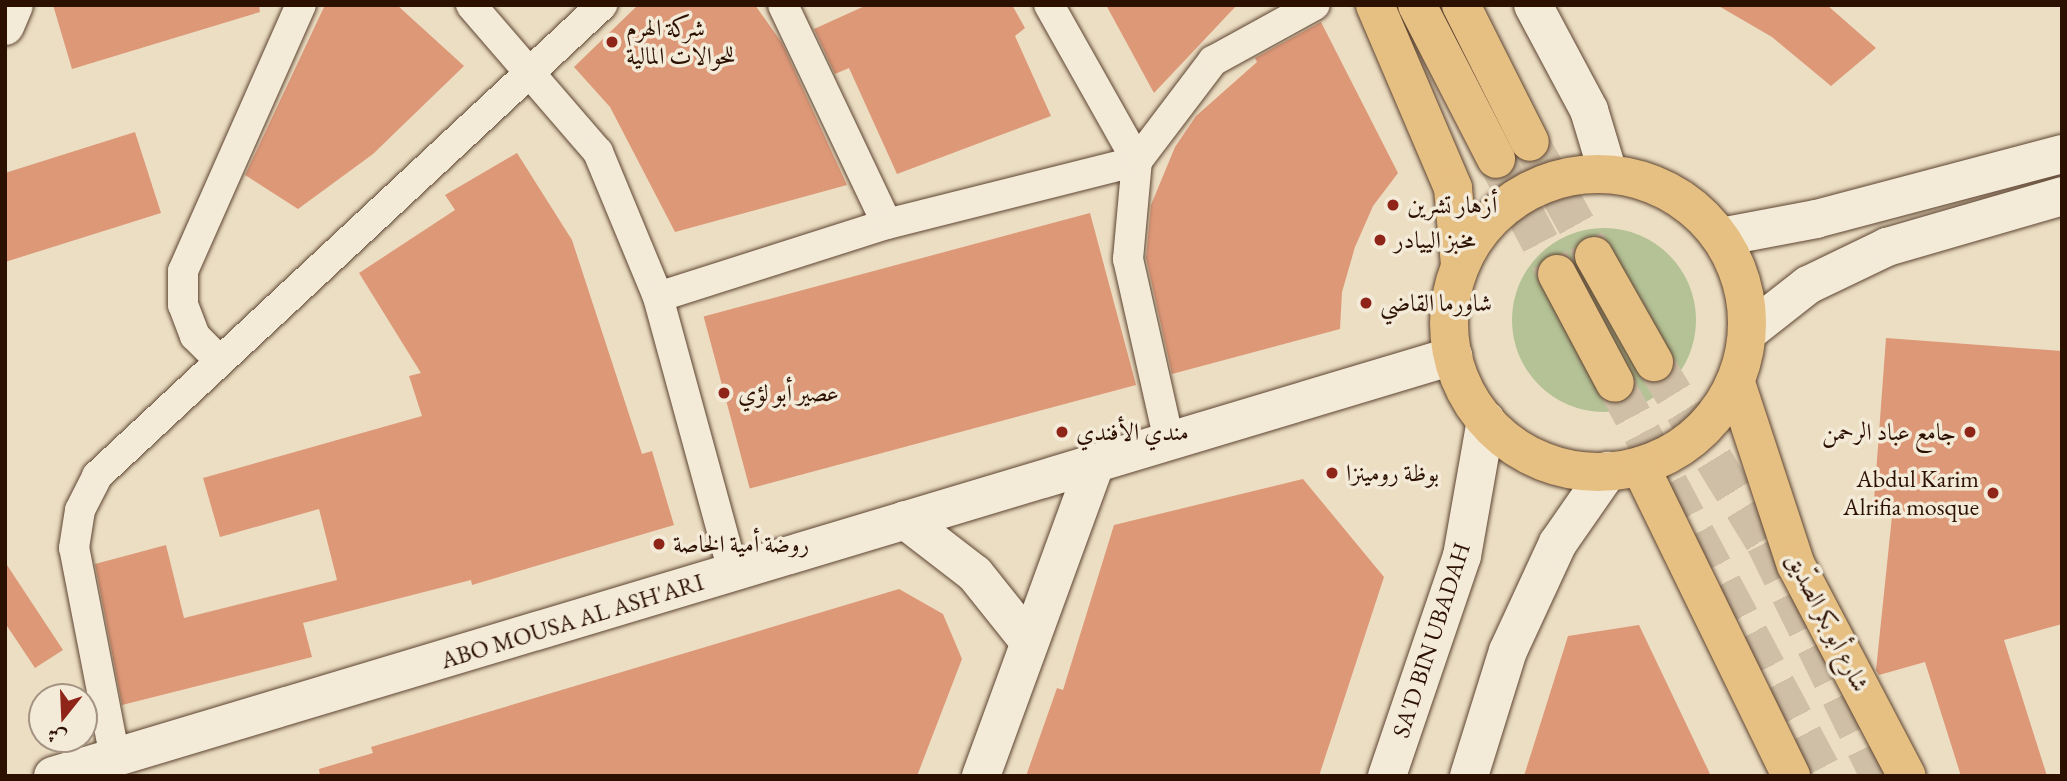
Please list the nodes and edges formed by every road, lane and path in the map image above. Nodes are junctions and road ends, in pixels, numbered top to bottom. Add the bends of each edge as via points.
1 (14, 5) edge
2 (301, 5) edge
3 (471, 5) edge
4 (602, 5) edge
5 (783, 5) edge
6 (1049, 5) edge
7 (1315, 5) edge
8 (1375, 5) edge
9 (1417, 5) edge
10 (1461, 5) edge
11 (1533, 5) edge
12 (5, 26) edge
13 (530, 71) junction
14 (1530, 142) tunnel mouth
15 (2062, 154) edge
16 (1496, 159) tunnel mouth
17 (1137, 161) junction
18 (1608, 173) junction
19 (2062, 196) edge
20 (887, 225) junction
21 (1721, 237) junction
22 (1594, 256) tunnel mouth
23 (1460, 265) junction
24 (1557, 274) tunnel mouth
25 (658, 297) junction
26 (1748, 332) junction
27 (1452, 356) junction
28 (219, 360) junction
29 (1654, 362) tunnel mouth
30 (1615, 383) tunnel mouth
31 (1735, 383) junction
32 (1486, 420) junction
33 (1169, 441) junction
34 (1095, 464) junction
35 (1624, 469) junction
36 (905, 520) junction
37 (733, 572) junction
38 (1027, 639) junction
39 (114, 758) junction
40 (53, 776) edge
41 (981, 776) edge
42 (1387, 776) edge
43 (1469, 776) edge
44 (1791, 776) edge
45 (1907, 776) edge

1 - 12 main road
2 - 28 street via 183,271 183,305 191,326
3 - 13 street
4 - 13 street
5 - 20 street
6 - 17 street
7 - 17 street via 1213,61
8 - 23 main road via 1453,188
9 - 16 main road
10 - 14 main road
11 - 18 main road via 1589,110
13 - 25 street via 598,152
13 - 28 street
15 - 21 main road via 1816,219
17 - 20 street
17 - 33 street via 1128,259
18 - 21 main road via 1649,182 1689,204
18 - 23 main road via 1532,188 1502,208 1477,233
19 - 26 main road via 1887,247 1808,285
20 - 25 street
21 - 26 main road via 1746,299
22 - 29 main road
23 - 27 main road via 1449,310
24 - 30 main road
25 - 37 street
26 - 31 main road
27 - 32 main road via 1465,390
27 - 33 main road, ABO MOUSA AL ASH'ARI
28 - 39 street via 97,476 80,510 74,548
31 - 35 main road via 1712,420 1679,448
31 - 45 main road, شارع أبو بكر الصدّيق via 1796,565
32 - 35 main road via 1521,450 1562,467
32 - 42 main road, SA'D BIN UBADAH via 1462,556
33 - 34 main road, ABO MOUSA AL ASH'ARI
34 - 36 main road, ABO MOUSA AL ASH'ARI
34 - 38 main road
35 - 43 main road via 1558,543 1508,651
35 - 44 main road
36 - 37 main road, ABO MOUSA AL ASH'ARI
36 - 38 main road via 975,574
37 - 39 main road, ABO MOUSA AL ASH'ARI
38 - 41 main road
39 - 40 main road, ABO MOUSA AL ASH'ARI

